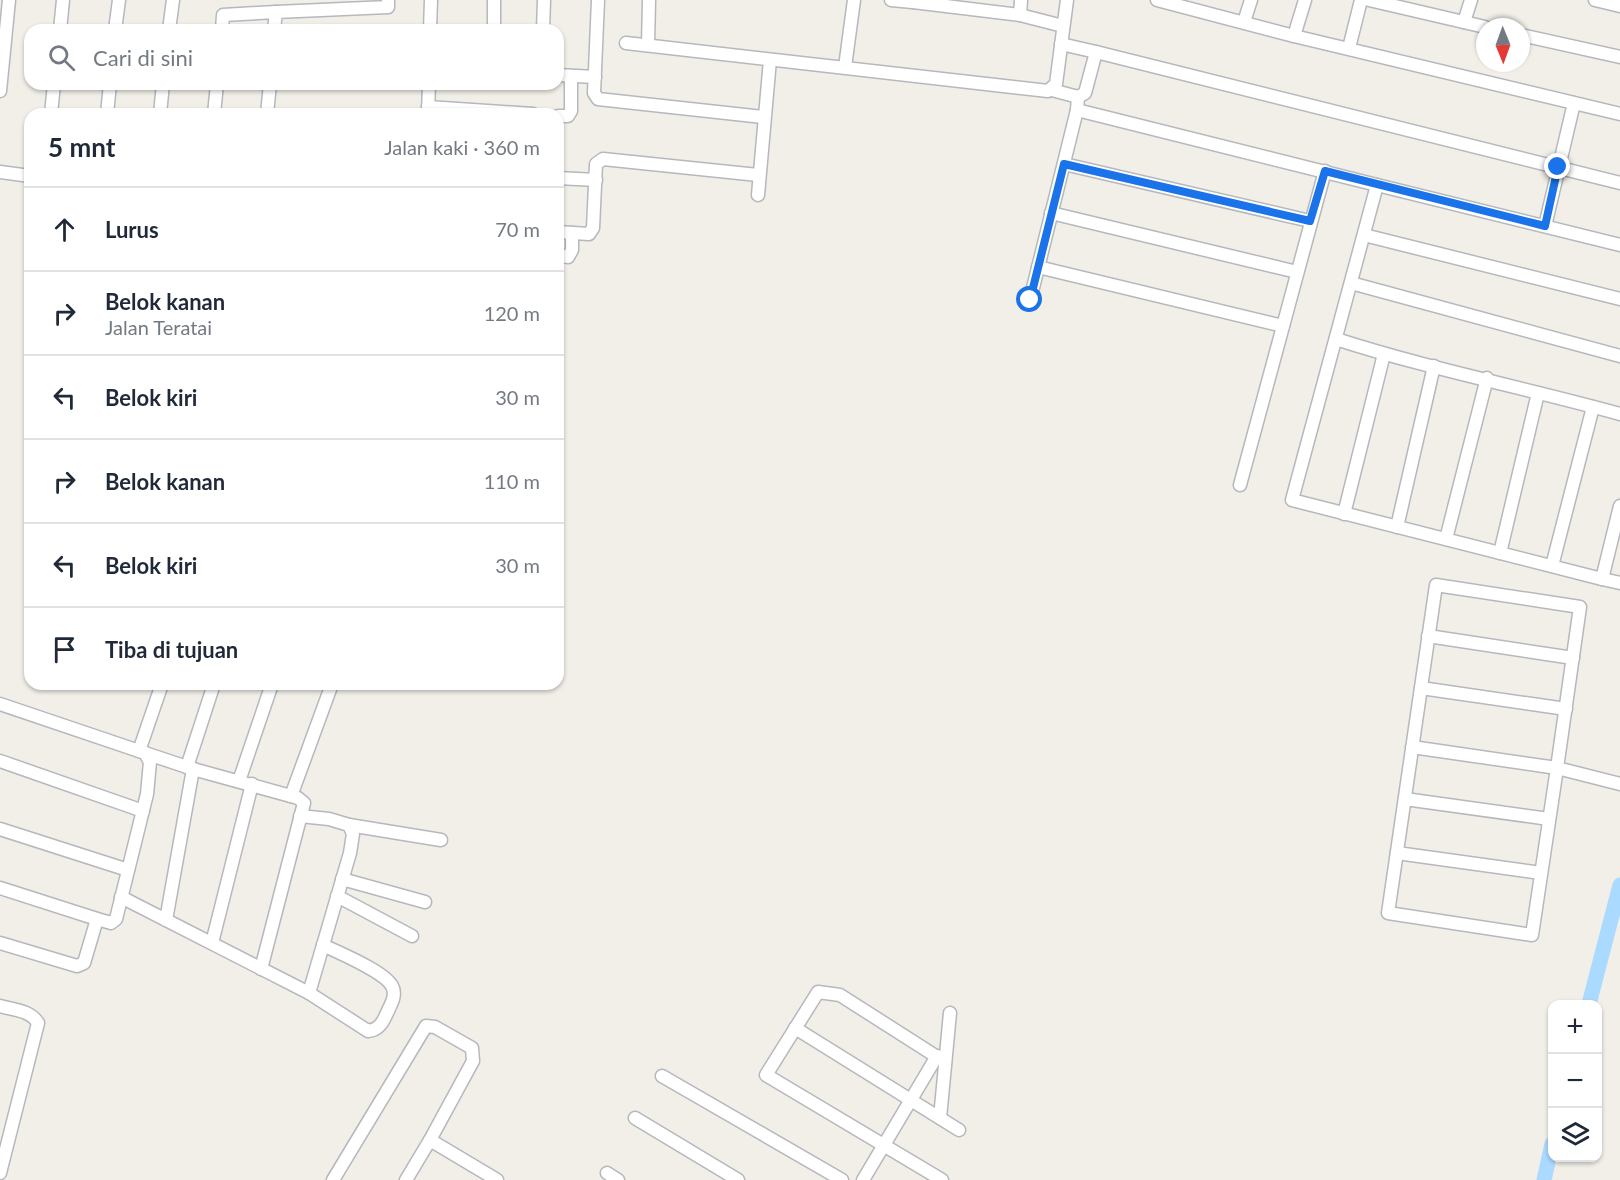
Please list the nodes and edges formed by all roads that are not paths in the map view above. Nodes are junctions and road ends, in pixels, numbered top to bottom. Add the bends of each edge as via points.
1 (9, 0) edge
2 (63, 0) edge
3 (118, 0) edge
4 (173, 0) edge
5 (388, 0) edge
6 (431, 0) edge
7 (494, 0) edge
8 (544, 0) edge
9 (598, 0) edge
10 (649, 0) edge
11 (854, 0) edge
12 (891, 0) edge
13 (1021, 0) edge
14 (1067, 0) edge
15 (1157, 0) edge
16 (1251, 0) edge
17 (1305, 0) edge
18 (1361, 0) edge
19 (1369, 0) edge
20 (1470, 0) edge
21 (1594, 0) edge
22 (913, 1) edge
23 (966, 5) edge
24 (1192, 5) edge
25 (1410, 5) edge
26 (1620, 6) edge
27 (276, 12) junction
28 (1020, 15) junction
29 (1244, 22) junction
30 (1464, 22) junction
31 (61, 24) edge
32 (116, 24) edge
33 (171, 24) edge
34 (222, 24) edge
35 (275, 24) edge
36 (430, 24) edge
37 (494, 24) edge
38 (543, 24) edge
39 (1476, 25) edge
40 (1063, 26) junction
41 (1294, 36) junction
42 (1530, 37) edge
43 (626, 42) dead end
44 (1061, 44) junction
45 (648, 45) junction
46 (1349, 48) junction
47 (1096, 52) junction
48 (1620, 57) edge
49 (770, 60) junction
50 (845, 67) junction
51 (564, 75) edge
52 (571, 76) junction
53 (594, 77) junction
54 (53, 90) edge
55 (109, 90) edge
56 (162, 90) edge
57 (216, 90) edge
58 (269, 90) edge
59 (429, 90) edge
60 (1052, 90) junction
61 (0, 91) edge
62 (1574, 103) junction
63 (1077, 104) junction
64 (52, 108) edge
65 (108, 108) edge
66 (161, 108) edge
67 (215, 108) edge
68 (268, 108) edge
69 (428, 108) edge
70 (1620, 114) edge
71 (564, 116) edge
72 (763, 117) junction
73 (1064, 164) junction
74 (1558, 167) junction
75 (1325, 171) junction
76 (0, 172) edge
77 (24, 175) edge
78 (758, 175) junction
79 (564, 178) edge
80 (596, 180) junction
81 (1620, 183) edge
82 (1377, 184) junction
83 (758, 195) dead end
84 (1052, 213) junction
85 (1310, 221) junction
86 (1545, 226) junction
87 (564, 232) edge
88 (572, 233) junction
89 (1364, 235) junction
90 (1620, 245) edge
91 (564, 256) edge
92 (1038, 267) junction
93 (1297, 272) junction
94 (1351, 283) junction
95 (1620, 299) edge
96 (1030, 300) dead end
97 (1282, 326) junction
98 (1336, 339) junction
99 (1384, 354) junction
100 (1620, 356) edge
101 (1434, 366) junction
102 (1487, 378) junction
103 (1538, 393) junction
104 (1593, 406) junction
105 (1620, 414) edge
106 (1240, 485) dead end
107 (1620, 506) edge
108 (1344, 514) junction
109 (1396, 527) junction
110 (1446, 539) junction
111 (1500, 553) junction
112 (1552, 566) junction
113 (1602, 579) junction
114 (1620, 583) edge
115 (1428, 636) junction
116 (1573, 658) junction
117 (1421, 688) junction
118 (160, 690) edge
119 (212, 690) edge
120 (270, 690) edge
121 (330, 690) edge
122 (0, 704) edge
123 (1566, 709) junction
124 (1412, 747) junction
125 (142, 752) junction
126 (0, 761) edge
127 (190, 768) junction
128 (1557, 768) junction
129 (239, 781) junction
130 (252, 784) junction
131 (1620, 784) edge
132 (291, 796) junction
133 (1405, 799) junction
134 (143, 811) junction
135 (300, 816) junction
136 (1550, 819) junction
137 (349, 825) junction
138 (0, 829) edge
139 (441, 840) dead end
140 (1397, 853) junction
141 (128, 870) junction
142 (1541, 873) junction
143 (342, 879) junction
144 (0, 888) edge
145 (337, 896) junction
146 (122, 897) junction
147 (425, 902) dead end
148 (97, 919) junction
149 (166, 920) junction
150 (412, 936) dead end
151 (0, 943) edge
152 (212, 943) junction
153 (323, 945) junction
154 (261, 969) junction
155 (309, 993) junction
156 (0, 1006) edge
157 (950, 1013) dead end
158 (795, 1028) junction
159 (941, 1059) junction
160 (662, 1076) dead end
161 (911, 1100) junction
162 (635, 1118) dead end
163 (940, 1118) junction
164 (959, 1130) dead end
165 (430, 1140) junction
166 (884, 1145) junction
167 (0, 1173) edge
168 (607, 1173) dead end
169 (333, 1180) edge
170 (406, 1180) edge
171 (497, 1180) edge
172 (618, 1180) edge
173 (738, 1180) edge
174 (842, 1180) edge
175 (863, 1180) edge
176 (942, 1180) edge

1 - 61 street
2 - 31 street
3 - 32 street
4 - 33 street
5 - 27 street via 388,7
6 - 36 street
7 - 37 street
8 - 38 street
9 - 53 street
10 - 45 street
11 - 50 street
12 - 22 street
13 - 28 street
14 - 40 street
15 - 24 street
16 - 29 street
17 - 41 street
18 - 46 street
19 - 25 street
20 - 30 street
21 - 26 street
22 - 23 street
23 - 28 street
24 - 29 street
25 - 30 street
27 - 34 street via 223,15
27 - 35 street
28 - 40 street
29 - 41 street
30 - 39 street
40 - 44 street
41 - 46 street
42 - 48 street
43 - 45 street
44 - 47 street
44 - 60 street
45 - 49 street
46 - 62 street
47 - 63 street via 1085,93
47 - 74 street
49 - 50 street
49 - 72 street
50 - 60 street
51 - 52 street
52 - 53 street
52 - 71 street via 571,111
53 - 72 street via 598,99
54 - 64 street
55 - 65 street
56 - 66 street
57 - 67 street
58 - 68 street
59 - 69 street
60 - 63 street
62 - 70 street
62 - 74 street
63 - 73 street
63 - 75 street
72 - 78 street
73 - 84 street
73 - 85 street
74 - 81 street
74 - 86 street
75 - 82 street
75 - 85 street
76 - 77 street
78 - 80 street via 603,159 597,164
78 - 83 street
79 - 80 street
80 - 88 street via 593,228 589,234
82 - 86 street
82 - 89 street
84 - 92 street
84 - 93 street
85 - 93 street
86 - 90 street
87 - 88 street
88 - 91 street via 572,250 568,257
89 - 94 street
89 - 95 street
92 - 96 street
92 - 97 street
93 - 97 street
94 - 98 street
94 - 100 street
97 - 106 street
98 - 99 street
98 - 108 street via 1292,500
99 - 101 street
99 - 108 street
101 - 102 street
101 - 109 street
102 - 103 street
102 - 110 street
103 - 104 street
103 - 111 street
104 - 105 street
104 - 112 street
107 - 113 street
108 - 109 street
109 - 110 street
110 - 111 street
111 - 112 street
112 - 113 street
113 - 114 street
115 - 116 street
115 - 116 street via 1436,585 1447,586 1580,607
115 - 117 street
116 - 123 street
117 - 123 street
117 - 124 street
118 - 125 street
119 - 127 street
120 - 129 street
121 - 132 street
122 - 125 street
123 - 128 street
124 - 128 street
124 - 133 street
125 - 127 street
125 - 134 street via 150,762
126 - 134 street
127 - 129 street
127 - 149 street
128 - 131 street
128 - 136 street
129 - 130 street
130 - 132 street
130 - 152 street
132 - 135 street via 304,803
133 - 136 street
133 - 140 street
134 - 141 street
135 - 137 street
135 - 154 street
136 - 142 street
137 - 139 street
137 - 143 street via 353,834
138 - 141 street
140 - 142 street
140 - 142 street via 1388,913 1532,935
141 - 146 street
143 - 145 street
143 - 147 street
144 - 148 street
145 - 150 street
145 - 153 street
146 - 148 street via 116,919
146 - 149 street
148 - 151 street via 84,963 77,966
149 - 152 street
152 - 154 street
153 - 155 street
153 - 155 street via 385,978 393,987 394,997 383,1021 375,1030 368,1031
154 - 155 street
156 - 167 street via 34,1016 38,1023
157 - 159 street
158 - 159 street via 818,992 840,995
158 - 161 street
158 - 166 street via 766,1075
159 - 161 street
159 - 163 street
160 - 174 street
161 - 163 street
161 - 166 street
162 - 173 street
163 - 164 street
165 - 169 street via 473,1061 472,1048 426,1026
165 - 170 street
165 - 171 street
166 - 175 street
166 - 176 street
168 - 172 street

